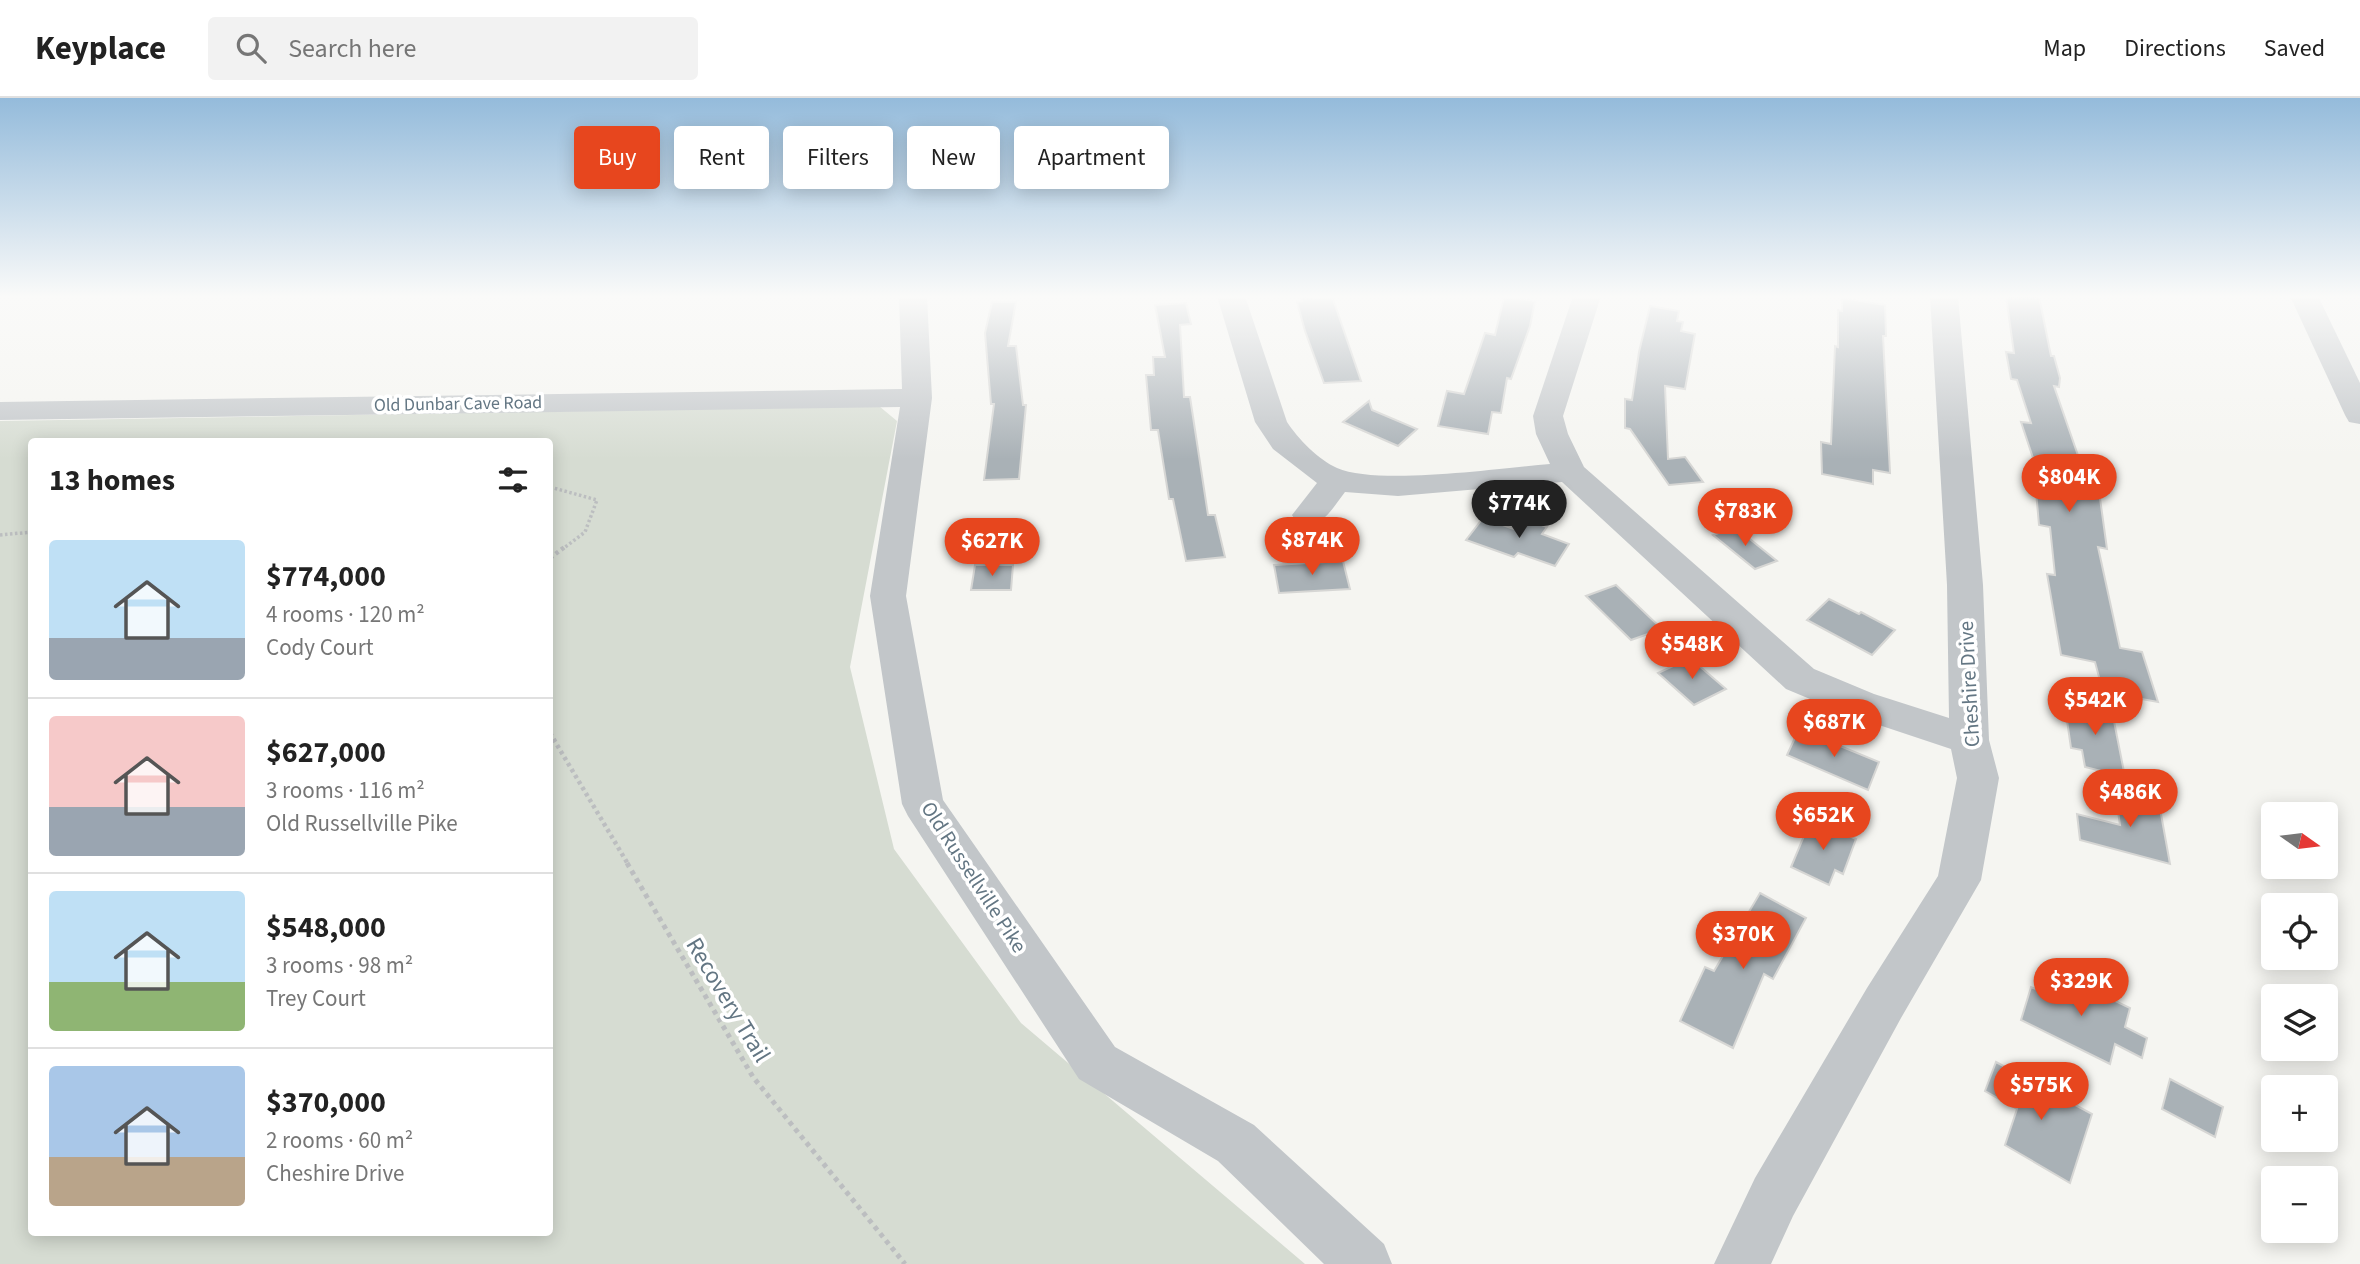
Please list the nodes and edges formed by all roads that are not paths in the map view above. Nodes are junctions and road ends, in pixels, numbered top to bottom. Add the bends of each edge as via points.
1 (915, 350) edge
2 (1248, 350) edge
3 (1569, 350) edge
4 (1948, 350) edge
5 (2330, 350) edge
6 (917, 398) junction
7 (0, 411) edge
8 (2360, 415) edge
9 (1570, 472) junction
10 (1338, 479) junction
11 (1309, 515) dead end
12 (1969, 740) junction
13 (1364, 1264) edge
14 (1742, 1264) edge

1 - 6 street, Old Russellville Pike
2 - 10 street via 1271,422 1284,442 1324,475
3 - 9 street via 1548,416
4 - 12 street, Cheshire Drive via 1965,584
5 - 8 street
6 - 7 street, Old Dunbar Cave Road
6 - 13 street, Old Russellville Pike via 888,596 923,804 1097,1063 1236,1143
9 - 10 street via 1398,486
9 - 12 street via 1800,679
10 - 11 street
12 - 14 street, Cheshire Drive via 1978,778 1959,880 1774,1197

